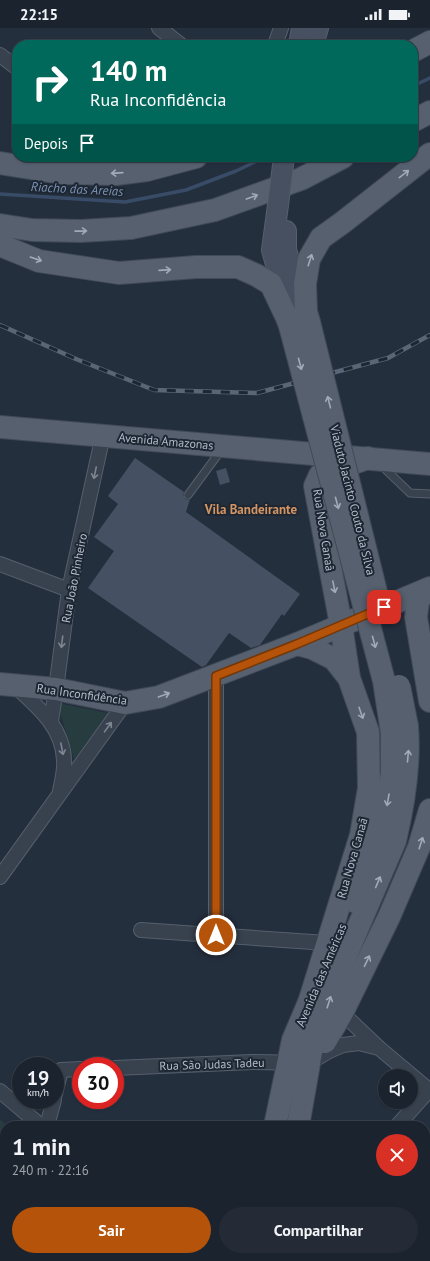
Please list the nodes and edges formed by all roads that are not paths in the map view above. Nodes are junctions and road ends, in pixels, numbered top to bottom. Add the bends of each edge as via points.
1 (159, 28) edge
2 (281, 28) edge
3 (302, 28) edge
4 (318, 28) edge
5 (175, 40) edge
6 (277, 40) edge
7 (301, 40) edge
8 (315, 40) edge
9 (430, 42) edge
10 (418, 48) edge
11 (0, 55) edge
12 (12, 64) edge
13 (430, 112) edge
14 (418, 118) edge
15 (430, 154) edge
16 (284, 162) edge
17 (296, 162) edge
18 (333, 162) edge
19 (0, 163) edge
20 (139, 163) edge
21 (284, 204) junction
22 (0, 225) edge
23 (0, 245) edge
24 (298, 319) junction
25 (0, 427) edge
26 (103, 435) junction
27 (224, 446) junction
28 (371, 459) junction
29 (430, 464) edge
30 (430, 494) edge
31 (188, 495) dead end
32 (0, 564) edge
33 (428, 589) edge
34 (69, 590) junction
35 (341, 625) junction
36 (297, 644) junction
37 (216, 676) junction
38 (348, 678) junction
39 (7, 685) edge
40 (56, 689) junction
41 (430, 701) edge
42 (126, 703) junction
43 (51, 721) junction
44 (400, 729) junction
45 (60, 793) junction
46 (430, 810) edge
47 (0, 877) edge
48 (141, 930) dead end
49 (216, 935) junction
50 (327, 943) junction
51 (308, 1006) junction
52 (342, 1013) junction
53 (379, 1048) junction
54 (303, 1059) junction
55 (124, 1068) edge
56 (430, 1090) edge
57 (0, 1091) edge
58 (52, 1109) edge
59 (35, 1121) edge
60 (48, 1121) edge
61 (278, 1121) edge
62 (298, 1121) edge
63 (402, 1121) edge

1 - 5 street
2 - 6 street
3 - 7 main road
4 - 8 main road
9 - 10 main road
11 - 12 street
13 - 14 main road
24 -> 15 main road via 308,259 321,238
16 - 21 main road, bridge
17 - 21 main road
22 -> 18 main road via 32,230 131,228 215,210 301,179
20 -> 19 main road via 116,174 61,173
21 - 24 main road, Viaduto Jacinto Couto da Silva via 272,250 282,286
23 -> 24 main road via 39,261 119,273 196,267 238,267 271,284
24 - 44 main road, Viaduto Jacinto Couto da Silva, bridge via 384,681
25 - 26 main road, Avenida Amazonas
26 - 27 main road, Avenida Amazonas
26 -> 34 street, Rua João Pinheiro
27 - 28 main road, Avenida Amazonas
27 - 31 lane
28 - 29 main road, Avenida Amazonas
28 - 30 lane via 410,493
28 -> 35 main road, Rua Nova Canaã via 320,475 315,486
32 - 34 street
33 - 35 main road, Rua Inconfidência
33 - 41 main road via 418,601 416,617
34 -> 40 street, Rua João Pinheiro
35 - 36 main road, Rua Inconfidência
35 - 38 main road, Rua Nova Canaã
36 - 37 main road, Rua Inconfidência
36 - 38 main road via 334,659
42 -> 37 main road, Rua Inconfidência via 158,697
37 - 49 street
38 -> 50 main road, Rua Nova Canaã via 368,732 369,788 361,835
39 - 40 main road, Rua Inconfidência
39 - 43 street
40 - 42 main road, Rua Inconfidência
40 - 43 street, Rua João Pinheiro
45 -> 42 street
43 -> 45 street via 60,738 64,760
44 -> 51 main road, Avenida das Américas via 383,828
54 -> 44 main road, Avenida das Américas via 395,841 409,746
45 - 47 street
52 -> 46 main road via 389,917 419,847
48 - 49 street
49 - 50 street
50 - 51 main road, Rua Nova Canaã
51 - 54 main road, Avenida das Américas via 294,1040
52 - 53 street
52 - 54 main road via 327,1040
53 - 54 street via 358,1043 343,1045
53 - 56 street
54 - 55 street, Rua São Judas Tadeu
54 - 61 main road, Avenida das Américas
54 - 62 main road, Avenida das Américas
56 - 63 street
57 - 59 street
58 - 60 street

